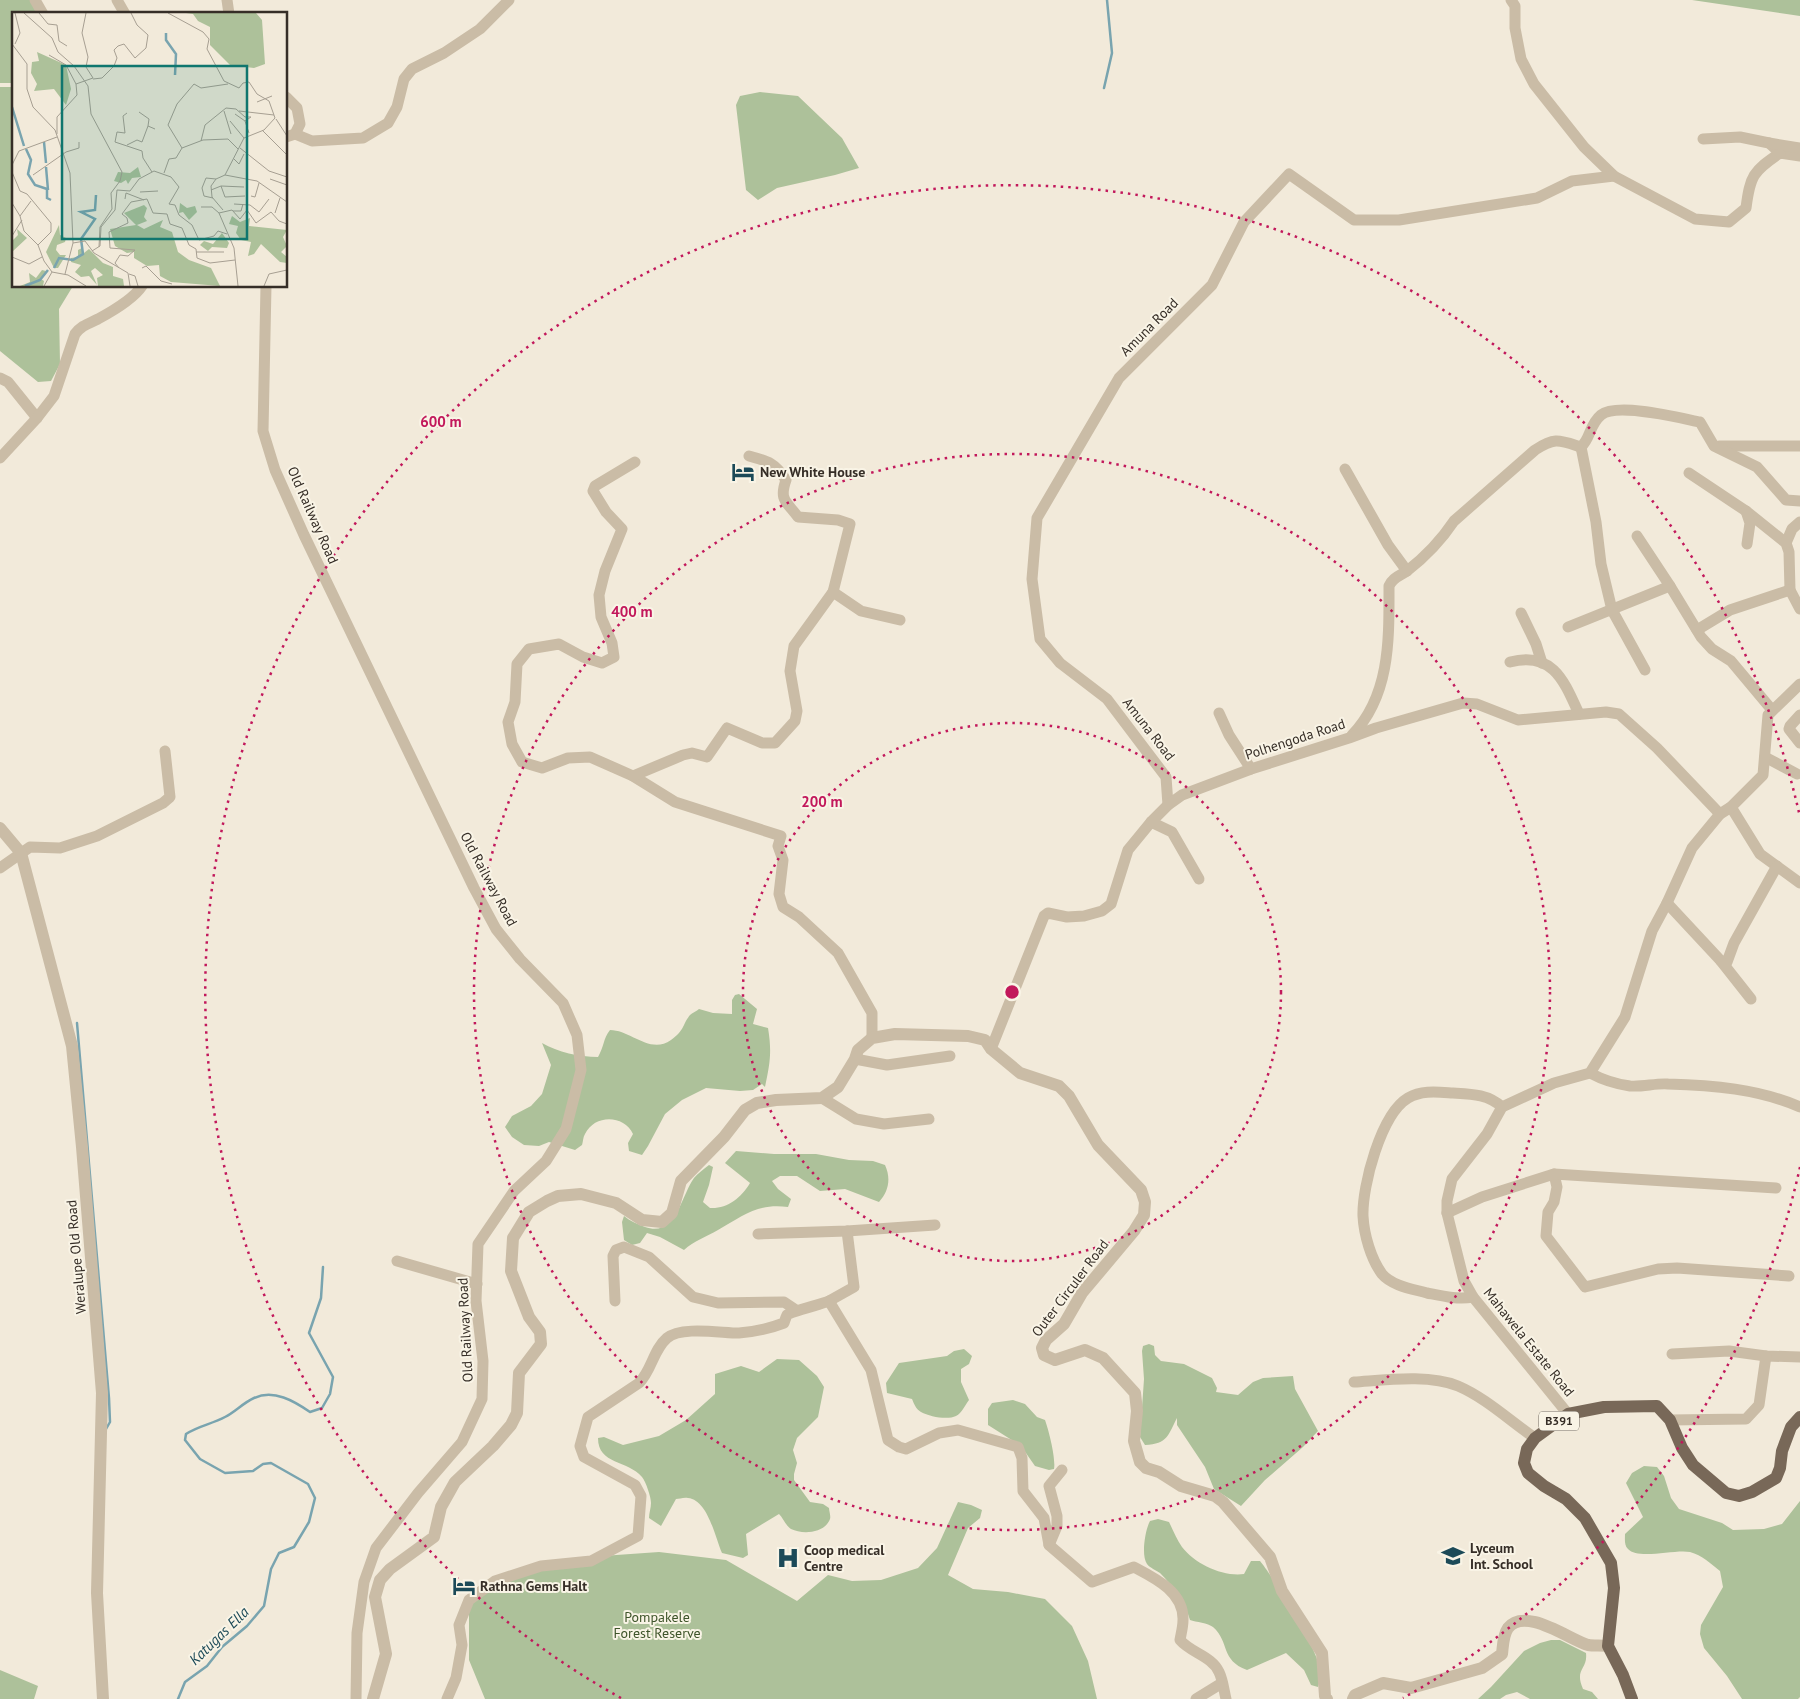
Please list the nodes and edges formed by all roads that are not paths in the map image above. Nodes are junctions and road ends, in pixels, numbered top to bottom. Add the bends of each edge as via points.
1 (35, 0) edge
2 (117, 0) edge
3 (509, 0) edge
4 (1511, 0) edge
5 (42, 12) edge
6 (124, 12) edge
7 (288, 99) edge
8 (291, 136) edge
9 (1703, 139) dead end
10 (1769, 143) junction
11 (1800, 148) edge
12 (1780, 153) junction
13 (1800, 156) edge
14 (1614, 176) junction
15 (141, 288) edge
16 (266, 288) edge
17 (0, 378) edge
18 (37, 418) junction
19 (1714, 446) junction
20 (1800, 446) edge
21 (1581, 447) junction
22 (749, 456) dead end
23 (0, 458) edge
24 (635, 462) dead end
25 (1345, 469) dead end
26 (1688, 473) dead end
27 (1800, 501) edge
28 (1746, 511) junction
29 (1800, 522) edge
30 (1637, 536) dead end
31 (1786, 543) junction
32 (1747, 544) dead end
33 (1407, 571) junction
34 (1670, 586) junction
35 (1790, 590) junction
36 (833, 592) junction
37 (1800, 609) edge
38 (1612, 610) junction
39 (1521, 613) dead end
40 (900, 620) dead end
41 (1568, 627) dead end
42 (1697, 630) junction
43 (1510, 662) dead end
44 (1542, 662) junction
45 (1645, 670) dead end
46 (1798, 690) edge
47 (1772, 710) junction
48 (1219, 713) dead end
49 (1578, 714) junction
50 (1800, 715) edge
51 (1350, 738) junction
52 (1800, 743) edge
53 (165, 751) dead end
54 (1764, 757) junction
55 (1251, 769) junction
56 (1797, 774) dead end
57 (633, 776) junction
58 (1168, 805) junction
59 (1731, 807) junction
60 (1720, 814) junction
61 (1151, 822) junction
62 (0, 828) edge
63 (21, 853) junction
64 (1777, 866) junction
65 (0, 868) edge
66 (1199, 879) dead end
67 (1800, 883) edge
68 (1667, 902) junction
69 (1721, 961) junction
70 (1751, 999) dead end
71 (872, 1038) junction
72 (991, 1049) junction
73 (950, 1056) dead end
74 (855, 1058) junction
75 (1590, 1073) junction
76 (822, 1098) junction
77 (1502, 1107) junction
78 (1800, 1107) edge
79 (929, 1119) dead end
80 (1554, 1174) junction
81 (1776, 1188) dead end
82 (1447, 1213) junction
83 (936, 1225) dead end
84 (847, 1231) junction
85 (758, 1234) dead end
86 (397, 1261) dead end
87 (1789, 1276) dead end
88 (476, 1284) junction
89 (1472, 1297) junction
90 (615, 1301) dead end
91 (830, 1301) junction
92 (796, 1310) junction
93 (1672, 1354) dead end
94 (1766, 1356) junction
95 (1800, 1357) edge
96 (1354, 1382) dead end
97 (1568, 1414) junction
98 (1800, 1417) edge
99 (1670, 1420) junction
100 (1535, 1438) junction
101 (1062, 1470) dead end
102 (1050, 1545) junction
103 (1608, 1646) junction
104 (1222, 1683) junction
105 (103, 1699) edge
106 (356, 1699) edge
107 (373, 1699) edge
108 (447, 1699) edge
109 (1196, 1699) edge
110 (1226, 1699) edge
111 (1327, 1699) edge
112 (1352, 1699) edge
113 (1632, 1699) edge

1 - 5 street
2 - 6 street
3 - 8 street via 480,29 444,53 412,68 404,79 397,107 388,123 362,138 312,141
4 - 14 street via 1515,6 1521,59 1534,84 1584,147
7 - 8 street via 296,108 300,124
9 - 10 street via 1740,137
10 - 11 street
10 - 12 street
12 - 13 street
12 - 14 street via 1762,165 1750,182 1746,208 1728,222 1695,218
14 - 58 street, Amuna Road via 1572,181 1537,198 1399,220 1354,220 1289,174 1244,222 1212,285 1119,378 1037,518 1032,579 1040,639 1060,662 1107,699 1166,777
15 - 18 street via 137,294 82,326 75,334 54,396
16 - 88 street, Old Railway Road via 263,431 275,470 474,888 496,929 563,1003 577,1035 581,1070 566,1129 546,1161 514,1191 478,1244
17 - 18 street via 8,382
18 - 23 street
19 - 20 street
19 - 21 street via 1700,422 1628,409 1603,413 1591,425
19 - 27 street via 1757,468 1786,500
21 - 33 street via 1563,441 1549,441 1535,450 1454,520 1445,535
21 - 38 street
22 - 36 street via 771,462 779,470 786,480 783,498 798,516 850,524
24 - 57 street via 595,486 593,491 622,529 599,595 601,618 612,643 614,657 602,663 582,657 559,644 529,649 517,664 516,702 508,722 512,744 522,762 542,768 568,758 590,756
25 - 33 street via 1388,545
26 - 28 street
28 - 31 street
28 - 32 street via 1750,523
29 - 31 street via 1792,529
30 - 34 street
31 - 35 street
33 - 51 street via 1392,580 1389,586 1389,638 1385,668 1377,696 1364,723
34 - 38 street
34 - 42 street
35 - 37 street
35 - 42 street via 1730,610
36 - 40 street via 861,611
36 - 57 street via 794,646 790,671 797,711 795,720 775,743 762,743 727,728 707,757 692,753 683,755
38 - 41 street
38 - 45 street
39 - 44 street
42 - 47 street via 1712,649 1731,661
43 - 44 street via 1523,658
44 - 49 street via 1565,683
46 - 47 street
47 - 54 street via 1768,715
48 - 55 street
49 - 51 street, Polhengoda Road via 1518,720 1477,704 1464,703
49 - 60 street, Polhengoda Road via 1618,714 1657,748
50 - 52 street via 1789,729
51 - 55 street, Polhengoda Road
53 - 63 street via 170,797 163,803 97,836 60,848 30,847
54 - 56 street
54 - 59 street via 1763,775
55 - 58 street, Polhengoda Road via 1182,795
57 - 71 street via 675,802 781,836 778,846 783,860 779,894 783,906 838,953 872,1013
58 - 61 street, Polhengoda Road
59 - 60 street
59 - 64 street via 1760,854
60 - 68 street via 1692,848
61 - 66 street via 1172,832
61 - 72 street, Polhengoda Road via 1128,850 1112,904 1084,916 1048,913 1044,916
62 - 63 street, Weralupe Old Road
63 - 65 street
63 - 105 street, Weralupe Old Road via 72,1046 82,1147 102,1393 97,1593
64 - 67 street
64 - 69 street via 1734,943 1728,961
68 - 69 street
68 - 75 street via 1652,931 1625,1017
69 - 70 street
71 - 72 street, Outer Circuler Road via 895,1034 968,1036 985,1040
71 - 74 street via 858,1050
72 - 111 street, Outer Circuler Road via 1020,1073 1058,1086 1069,1096 1098,1145 1141,1190 1145,1202 1144,1215 1134,1231 1082,1293 1064,1324 1046,1340 1042,1348 1044,1355 1055,1360 1084,1350 1103,1358 1135,1393 1134,1441 1140,1462 1182,1486 1215,1496 1270,1557 1282,1591 1322,1653
73 - 74 street via 887,1065
74 - 76 street via 838,1087
75 - 77 street via 1554,1083
75 - 78 street via 1606,1081 1631,1086 1666,1084 1737,1088
76 - 79 street via 856,1119 884,1124
76 - 107 street via 776,1100 757,1103 745,1110 724,1138 681,1181 672,1213 662,1222 642,1220 616,1203 582,1194 558,1196 529,1212 513,1238 511,1271 529,1317 540,1332 541,1344 519,1373 517,1412 511,1425 454,1482 441,1507 434,1537 380,1580 375,1597 386,1654
77 - 82 street, Mahawela Estate Road via 1487,1134 1452,1179
77 - 89 street via 1494,1099 1474,1094 1423,1092 1408,1098 1396,1107 1381,1137 1364,1198 1363,1217 1369,1249 1382,1274 1412,1289 1448,1297
80 - 81 street
80 - 82 street via 1482,1197
80 - 87 street via 1557,1187 1548,1212 1546,1236 1585,1287 1658,1269
82 - 89 street, Mahawela Estate Road via 1464,1281
83 - 84 street
84 - 85 street
84 - 91 street via 854,1287
86 - 88 street
88 - 106 street, Old Railway Road via 483,1361 482,1399 462,1442 376,1548 364,1582 357,1633
89 - 97 street, Mahawela Estate Road
90 - 92 street via 614,1256 616,1250 624,1248 648,1258 693,1296 718,1303 784,1302
91 - 92 street
91 - 102 street via 871,1370 888,1440 899,1448 906,1448 939,1433 958,1430 1018,1447 1022,1458 1023,1491 1044,1518
92 - 108 street via 787,1315 784,1323 774,1327 742,1333 683,1332 669,1336 660,1345 645,1378 588,1417 580,1446 584,1457 635,1485 641,1496 638,1536 591,1561 541,1566 495,1580 469,1600 459,1625 462,1645 456,1678
93 - 94 street via 1728,1351
94 - 95 street
94 - 99 street via 1759,1405 1746,1419
96 - 100 street via 1430,1380 1457,1386
97 - 99 main road, B391 via 1604,1407 1657,1406
97 - 100 main road, B391
98 - 99 main road via 1791,1427 1776,1478 1739,1496 1726,1493 1693,1465
100 - 103 main road, B391 via 1527,1449 1524,1463 1528,1473 1566,1499 1585,1518 1611,1564 1614,1588
101 - 102 street via 1049,1486 1057,1516
102 - 104 street via 1092,1582 1134,1567 1168,1588 1179,1603 1183,1618 1180,1640 1210,1661 1219,1672
103 - 112 street via 1589,1645 1548,1626 1521,1620 1509,1626 1502,1654 1482,1668 1412,1688 1383,1684
103 - 113 main road via 1624,1675
104 - 109 street
104 - 110 street

